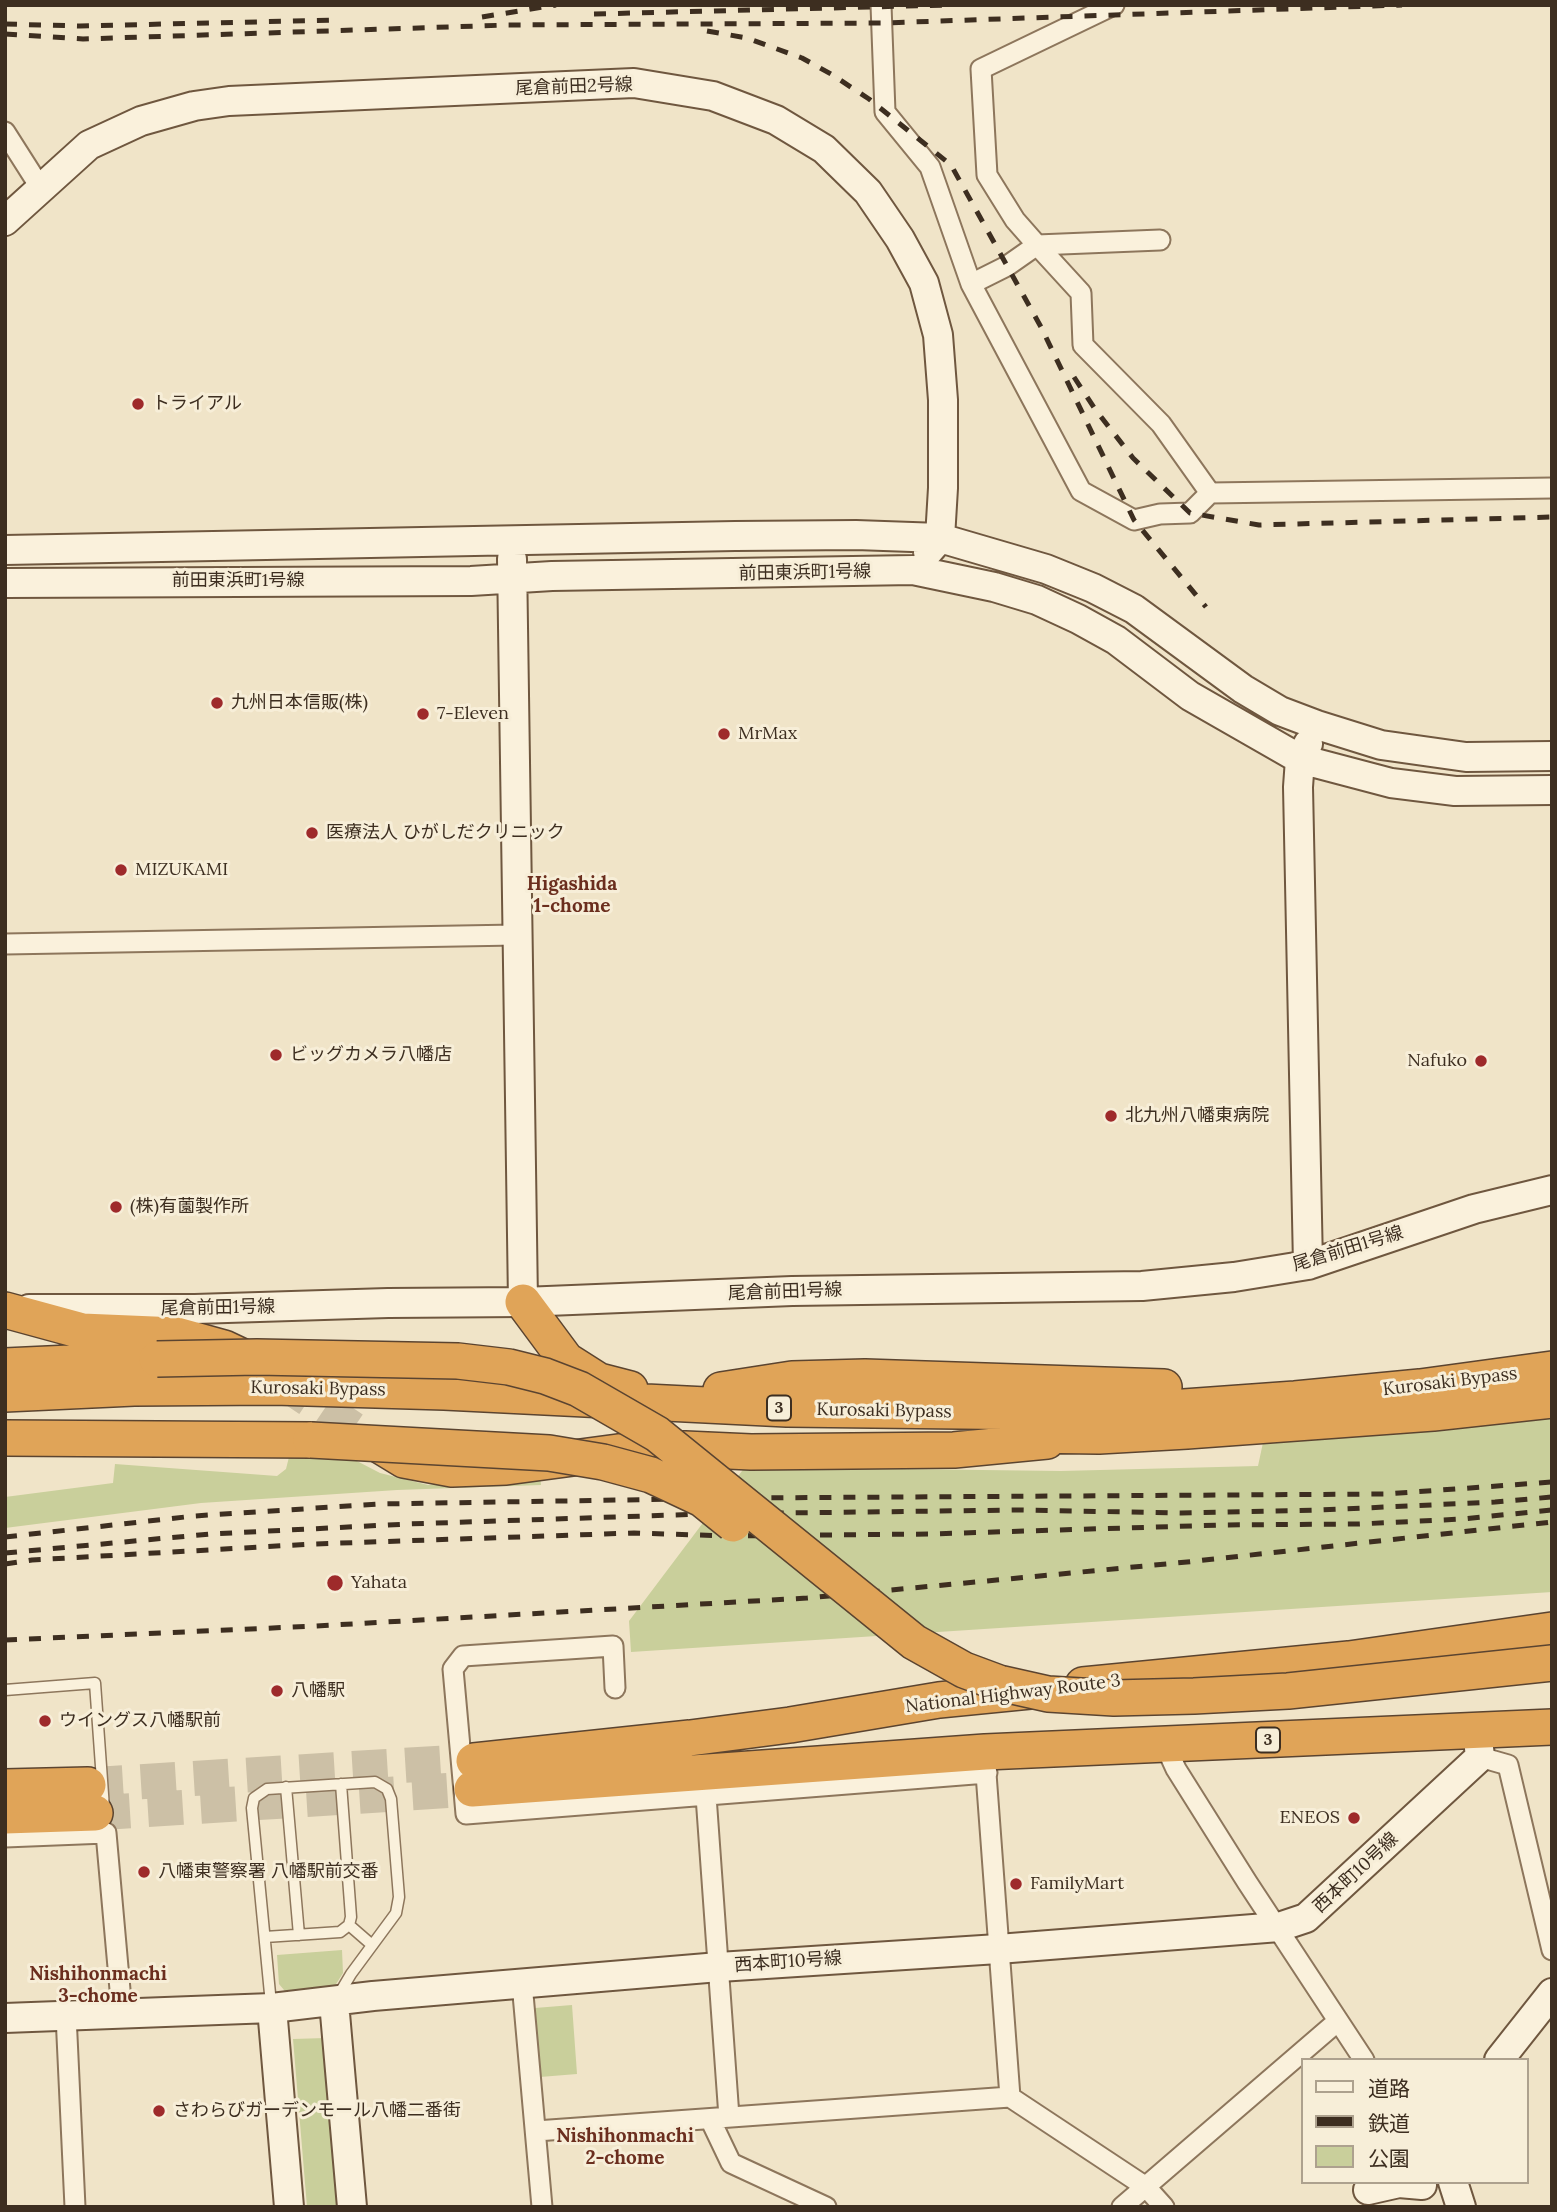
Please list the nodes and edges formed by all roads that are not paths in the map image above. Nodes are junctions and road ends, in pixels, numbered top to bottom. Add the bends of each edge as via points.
1 (881, 5) edge
2 (1114, 5) edge
3 (5, 132) edge
4 (40, 187) junction
5 (5, 220) edge
6 (1160, 240) dead end
7 (1037, 245) junction
8 (971, 284) junction
9 (1552, 488) edge
10 (1210, 493) junction
11 (940, 538) junction
12 (512, 541) junction
13 (5, 550) edge
14 (913, 570) junction
15 (513, 578) junction
16 (5, 583) edge
17 (1317, 725) junction
18 (1552, 756) edge
19 (1300, 759) junction
20 (1552, 790) edge
21 (516, 935) junction
22 (5, 944) edge
23 (1552, 1190) edge
24 (1308, 1265) junction
25 (523, 1302) junction
26 (5, 1309) edge
27 (255, 1364) tunnel mouth
28 (5, 1366) edge
29 (1552, 1369) edge
30 (1419, 1387) junction
31 (5, 1394) edge
32 (1552, 1400) edge
33 (5, 1418) edge
34 (353, 1429) tunnel mouth
35 (1099, 1436) junction
36 (5, 1438) edge
37 (1552, 1630) edge
38 (1552, 1663) edge
39 (1552, 1682) edge
40 (615, 1688) dead end
41 (5, 1690) edge
42 (1552, 1727) edge
43 (1479, 1744) junction
44 (1165, 1745) junction
45 (986, 1763) junction
46 (341, 1784) junction
47 (5, 1787) edge
48 (286, 1787) junction
49 (706, 1797) junction
50 (96, 1810) junction
51 (5, 1816) edge
52 (5, 1837) edge
53 (349, 1925) junction
54 (1279, 1927) junction
55 (299, 1935) junction
56 (265, 1937) junction
57 (372, 1945) junction
58 (998, 1949) junction
59 (1552, 1950) edge
60 (719, 1967) junction
61 (522, 1983) junction
62 (1552, 1993) edge
63 (334, 2002) junction
64 (272, 2008) junction
65 (122, 2012) junction
66 (66, 2015) junction
67 (5, 2018) edge
68 (1338, 2021) junction
69 (1363, 2058) edge
70 (1501, 2058) edge
71 (1010, 2097) junction
72 (720, 2118) junction
73 (536, 2131) junction
74 (1396, 2184) edge
75 (1402, 2184) edge
76 (1454, 2184) edge
77 (1471, 2184) edge
78 (1146, 2187) junction
79 (1424, 2191) edge
80 (1365, 2193) edge
81 (75, 2207) edge
82 (289, 2207) edge
83 (352, 2207) edge
84 (542, 2207) edge
85 (826, 2207) edge
86 (1122, 2207) edge
87 (1164, 2207) edge
88 (1461, 2207) edge
89 (1472, 2207) edge

1 - 8 street via 885,112 930,167
2 - 7 street via 981,69 987,175
3 - 4 street
4 - 5 street, 尾倉前田2号線
4 - 11 street, 尾倉前田2号線 via 89,145 141,121 229,101 634,83 713,96 776,120 824,149 868,192 924,283 938,335 943,400
6 - 7 street
7 - 8 street
7 - 10 street via 1081,293 1083,345 1161,424
8 - 10 street via 1081,491 1134,520 1190,513
9 - 10 street
11 - 12 street, 前田東浜町1号線 via 856,535
11 - 14 street
11 - 17 street, 前田東浜町1号線 via 1093,588 1134,609 1243,689 1280,711
12 - 13 street, 前田東浜町1号線
12 - 15 street
14 - 15 street, 前田東浜町1号線
14 - 19 street, 前田東浜町1号線 via 994,587 1079,619 1116,640 1190,696
15 - 16 street, 前田東浜町1号線
15 - 21 street
17 - 18 street, 前田東浜町1号線 via 1381,745 1466,757
17 - 19 street
19 - 20 street, 前田東浜町1号線 via 1391,783 1455,791
19 - 24 street
21 - 22 street
21 - 25 street
23 - 24 street, 尾倉前田1号線 via 1474,1209
24 - 25 street, 尾倉前田1号線 via 1143,1286 792,1291
25 - 26 street, 尾倉前田1号線
25 - 30 highway via 566,1360 598,1381 639,1391 687,1392 792,1379 865,1377 1249,1389
26 - 27 highway via 82,1331 177,1335 224,1348
28 - 38 highway, bridge via 257,1357 458,1361 509,1367 579,1389 657,1434 914,1642 964,1670 1048,1694 1194,1696
29 - 30 highway, Kurosaki Bypass / 3
30 - 31 highway, Kurosaki Bypass / 3 via 1170,1408 954,1412 274,1387
32 - 35 highway, Kurosaki Bypass / 3 via 1419,1415
33 - 35 highway, Kurosaki Bypass / 3 via 138,1411 279,1411 842,1433
34 - 35 highway via 404,1460 452,1469 506,1467 618,1452 954,1450
36 - 39 highway, bridge via 311,1440 549,1453 603,1462 651,1475 702,1499 881,1642 940,1680 1001,1703 1051,1714 1290,1709
37 - 45 highway, National Highway Route 3 / 3 via 1349,1659 939,1700 473,1775
40 - 49 street via 613,1646 463,1656 453,1669 466,1814
41 - 50 lane via 95,1683
42 - 43 highway, National Highway Route 3 / 3
43 - 44 highway, National Highway Route 3 / 3
43 - 54 street, 西本町10号線 via 1306,1919
43 - 59 street via 1508,1765
44 - 45 highway, National Highway Route 3 / 3
44 - 54 street
45 - 49 street
45 - 58 street
46 - 48 lane
46 - 53 lane
46 - 57 lane via 375,1782 387,1789 391,1799 399,1897 396,1913
47 - 50 highway
48 - 55 lane
48 - 56 lane via 257,1794 252,1808
49 - 60 street
50 - 51 highway
50 - 52 street
50 - 65 street
53 - 55 lane via 341,1932
53 - 57 lane
54 - 58 street, 西本町10号線
54 - 68 street
55 - 56 lane
56 - 64 lane
57 - 63 lane
58 - 60 street, 西本町10号線
58 - 71 street
60 - 61 street, 西本町10号線
60 - 72 street
61 - 63 street, 西本町10号線
61 - 73 street
62 - 70 street
63 - 64 street, 西本町10号線
63 - 83 street
64 - 65 street, 西本町10号線
64 - 82 street
65 - 66 street, 西本町10号線
66 - 67 street, 西本町10号線
66 - 81 street
68 - 69 street
68 - 78 street
71 - 72 street
71 - 78 street
72 - 73 street
72 - 85 street via 731,2163
73 - 84 street
74 - 80 street
75 - 79 street
76 - 88 street
77 - 89 street
78 - 86 street
78 - 87 street

